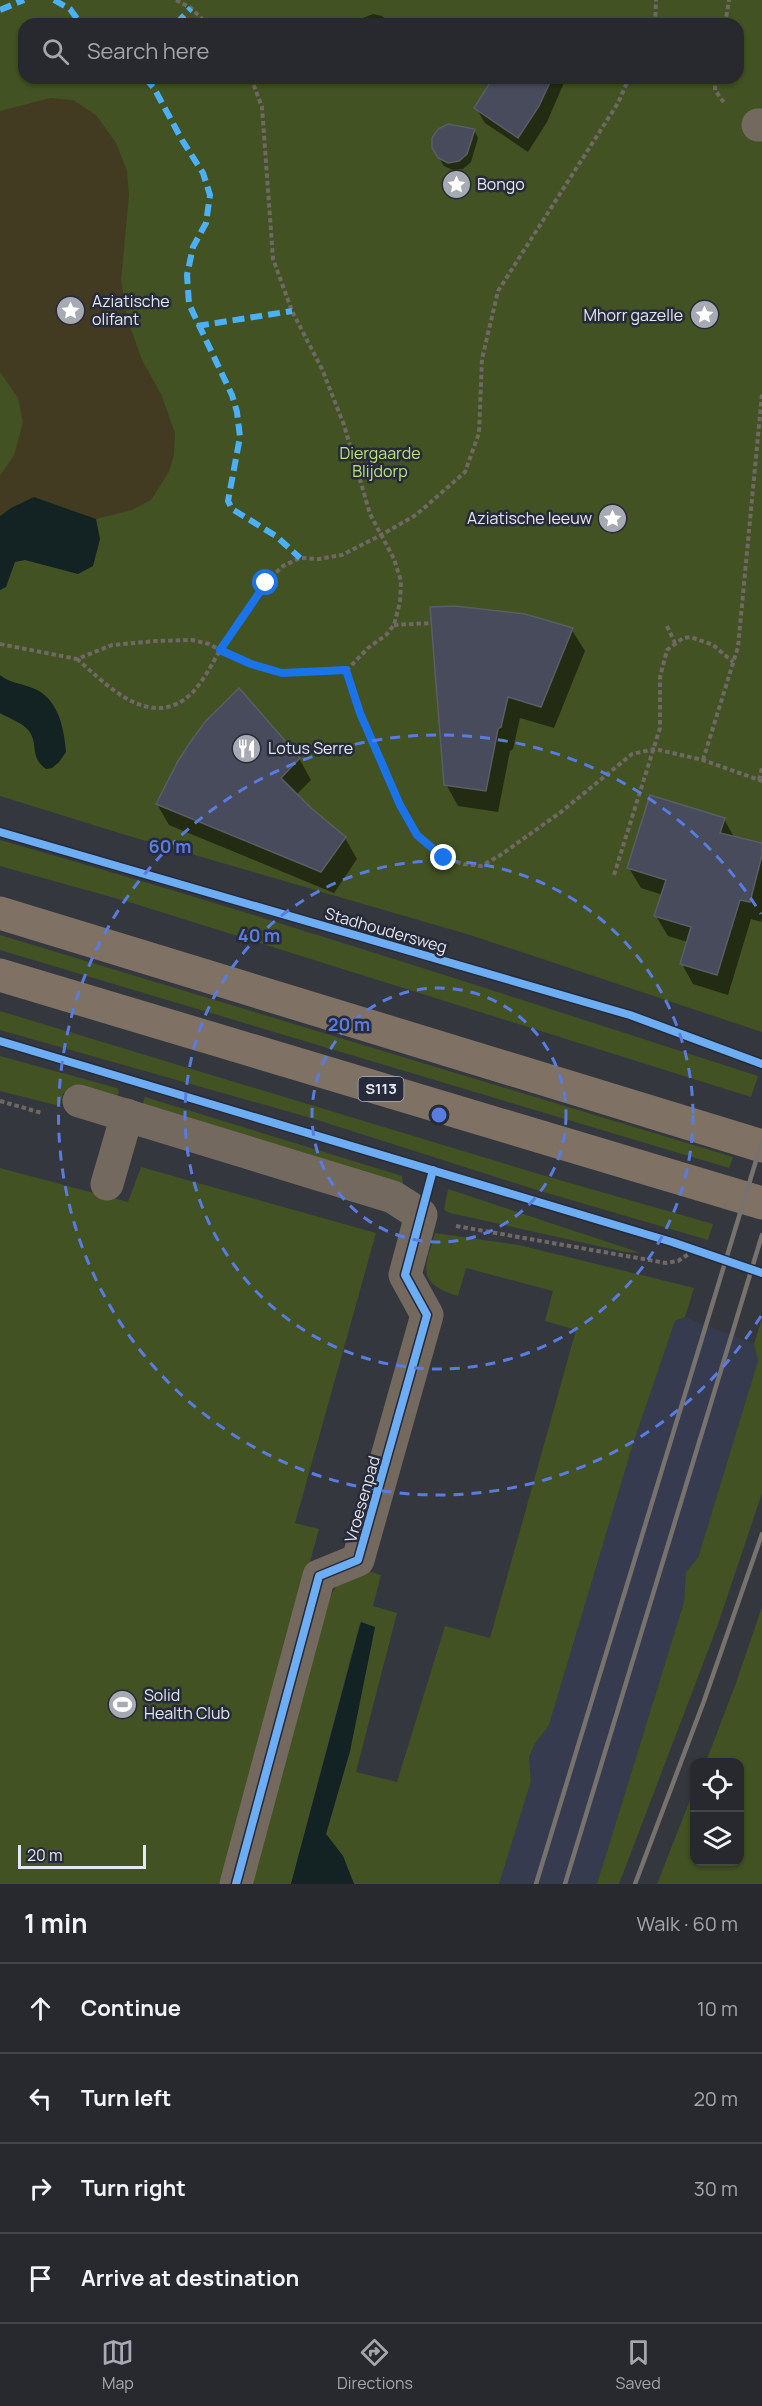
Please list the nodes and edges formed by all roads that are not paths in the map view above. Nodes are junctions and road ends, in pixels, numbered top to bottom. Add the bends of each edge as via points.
1 (0, 913) edge
2 (0, 975) edge
3 (79, 1101) dead end
4 (127, 1115) junction
5 (762, 1146) edge
6 (107, 1184) dead end
7 (762, 1203) edge
8 (236, 1884) edge

1 - 5 main road
2 - 7 main road, S113
3 - 4 street
4 - 6 street
4 - 8 street, Vroesenpad via 393,1197 421,1215 405,1275 428,1315 358,1560 318,1576

